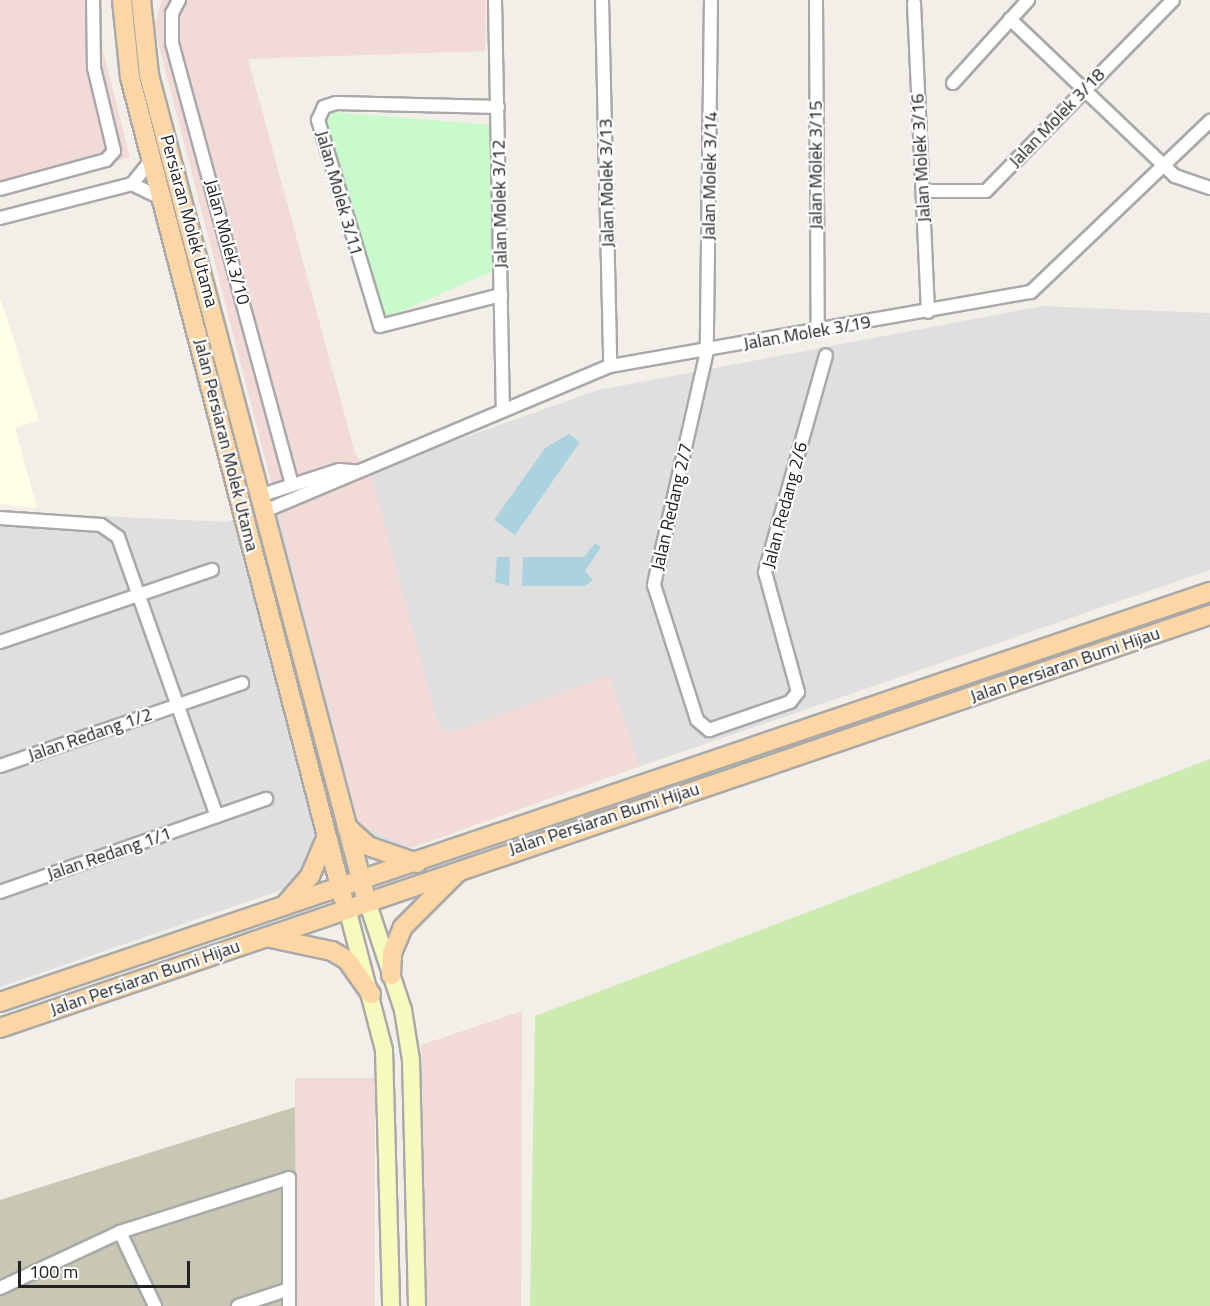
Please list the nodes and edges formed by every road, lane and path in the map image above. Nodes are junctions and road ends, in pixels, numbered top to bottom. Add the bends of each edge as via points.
1 (93, 0) edge
2 (122, 0) edge
3 (179, 0) edge
4 (495, 0) edge
5 (602, 0) edge
6 (711, 0) edge
7 (816, 0) edge
8 (1028, 0) edge
9 (1169, 1) edge
10 (914, 3) dead end
11 (143, 4) edge
12 (1010, 19) junction
13 (953, 83) dead end
14 (1084, 90) junction
15 (498, 107) junction
16 (1210, 121) edge
17 (153, 158) junction
18 (1164, 167) junction
19 (132, 184) junction
20 (1210, 188) edge
21 (0, 189) edge
22 (923, 191) junction
23 (164, 200) junction
24 (0, 218) edge
25 (501, 295) junction
26 (928, 312) junction
27 (818, 330) junction
28 (707, 351) junction
29 (826, 355) dead end
30 (610, 366) junction
31 (503, 408) junction
32 (355, 471) junction
33 (292, 485) junction
34 (264, 503) junction
35 (0, 518) edge
36 (212, 570) dead end
37 (1210, 592) edge
38 (141, 595) junction
39 (1210, 615) edge
40 (0, 642) edge
41 (242, 683) dead end
42 (898, 700) junction
43 (180, 704) junction
44 (902, 720) junction
45 (702, 727) joint
46 (764, 744) junction
47 (769, 765) junction
48 (0, 766) edge
49 (266, 799) dead end
50 (217, 816) junction
51 (346, 826) junction
52 (325, 840) junction
53 (418, 863) junction
54 (466, 865) junction
55 (362, 882) junction
56 (340, 888) junction
57 (0, 892) edge
58 (367, 901) junction
59 (347, 908) junction
60 (281, 909) junction
61 (265, 937) junction
62 (391, 975) junction
63 (371, 994) junction
64 (0, 1002) edge
65 (0, 1028) edge
66 (120, 1232) junction
67 (0, 1288) edge
68 (289, 1289) junction
69 (155, 1306) edge
70 (238, 1306) edge
71 (289, 1306) edge
72 (391, 1306) edge
73 (417, 1306) edge

1 - 21 street via 94,68 114,151 106,160
2 - 17 main road, Jalan Persiaran Molek Utama via 124,50
3 - 33 street, Jalan Molek 3/10 via 170,24 172,43
4 - 15 street, Jalan Molek 3/12
5 - 30 street, Jalan Molek 3/13
6 - 28 street, Jalan Molek 3/14
7 - 27 street, Jalan Molek 3/15
8 - 12 street
9 - 14 street, Jalan Molek 3/18
10 - 22 street, Jalan Molek 3/16
11 - 34 main road, Persiaran Molek Utama via 149,75
12 - 13 street
12 - 14 street
14 - 18 street
14 - 22 street, Jalan Molek 3/18 via 986,191
15 - 25 street, Jalan Molek 3/12
15 - 25 street, Jalan Molek 3/11 via 336,103 324,107 318,120 380,326
16 - 18 street, Jalan Molek 3/19
17 - 19 street
17 - 23 main road, Jalan Persiaran Molek Utama
18 - 20 street via 1183,182
18 - 26 street, Jalan Molek 3/19 via 1030,292
19 - 23 street
19 - 24 street
22 - 26 street, Jalan Molek 3/16
23 - 52 main road, Jalan Persiaran Molek Utama
25 - 31 street, Jalan Molek 3/12
26 - 27 street, Jalan Molek 3/19
27 - 28 street, Jalan Molek 3/19
28 - 30 street, Jalan Molek 3/19
28 - 45 street, Jalan Redang 2/7 via 654,585
29 - 45 street, Jalan Redang 2/6 via 765,572 798,692 780,706
30 - 31 street, Jalan Molek 3/19
31 - 32 street, Jalan Molek 3/19
32 - 33 street, Jalan Molek 3/19 via 339,470
32 - 34 street, Jalan Molek 3/19 via 342,481
33 - 34 street, Jalan Molek 3/19
34 - 51 main road, Jalan Persiaran Molek Utama
35 - 38 street via 112,530
36 - 38 street
37 - 42 main road, Jalan Persiaran Bumi Hijau
38 - 40 street
38 - 43 street
39 - 44 main road, Jalan Persiaran Bumi Hijau
41 - 43 street
42 - 44 main road via 892,709
42 - 46 main road, Jalan Persiaran Bumi Hijau
43 - 48 street, Jalan Redang 1/2
43 - 50 street
44 - 47 main road, Jalan Persiaran Bumi Hijau
46 - 47 main road
46 - 53 main road, Jalan Persiaran Bumi Hijau
47 - 54 main road, Jalan Persiaran Bumi Hijau
49 - 50 street, Jalan Redang 1/1
50 - 57 street, Jalan Redang 1/1
51 - 53 main road via 368,846
51 - 55 main road, Jalan Persiaran Molek Utama
52 - 56 main road, Jalan Persiaran Molek Utama
52 - 60 main road via 310,876
53 - 55 main road, Jalan Persiaran Bumi Hijau
54 - 58 main road, Jalan Persiaran Bumi Hijau
54 - 62 main road via 403,927 392,953
55 - 56 main road, Jalan Persiaran Bumi Hijau
55 - 58 main road, Jalan Persiaran Molek Utama
56 - 59 main road, Jalan Persiaran Molek Utama
56 - 60 main road, Jalan Persiaran Bumi Hijau
58 - 59 main road, Jalan Persiaran Bumi Hijau
58 - 62 main road
59 - 61 main road, Jalan Persiaran Bumi Hijau
59 - 63 main road
60 - 64 main road, Jalan Persiaran Bumi Hijau
61 - 63 main road via 332,951 347,960
61 - 65 main road, Jalan Persiaran Bumi Hijau
62 - 73 main road via 411,1060
63 - 72 main road via 389,1101
66 - 67 street
66 - 68 street via 289,1178
66 - 69 street
68 - 70 street
68 - 71 street

